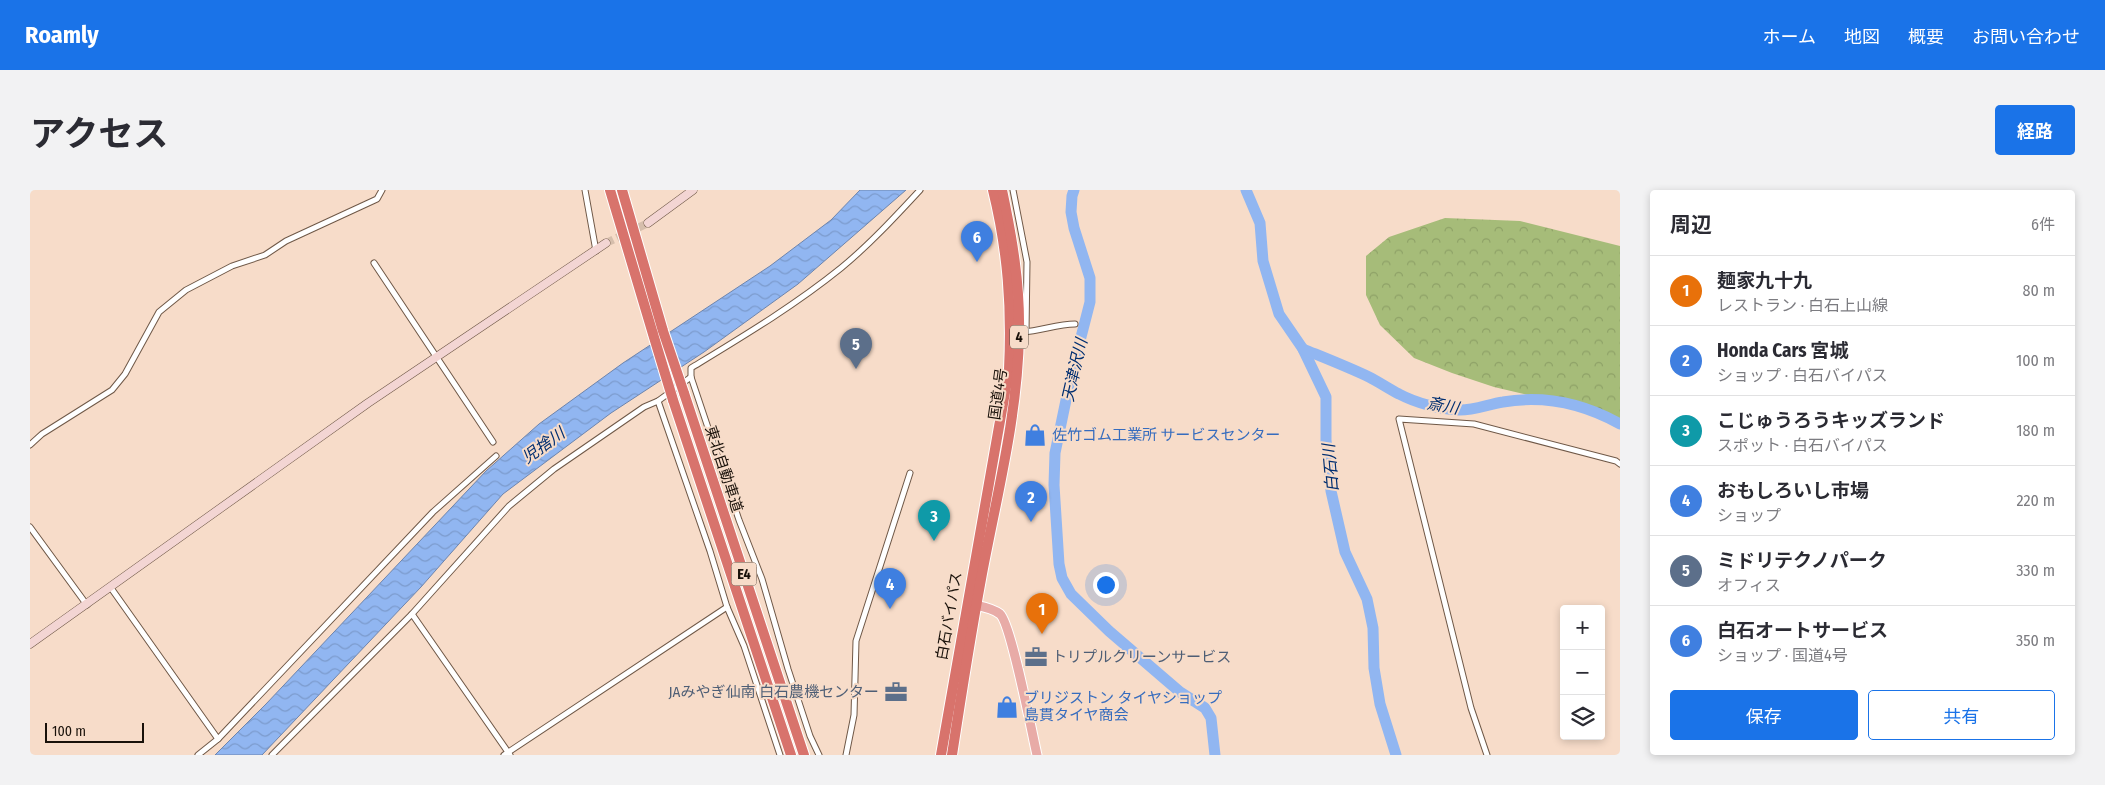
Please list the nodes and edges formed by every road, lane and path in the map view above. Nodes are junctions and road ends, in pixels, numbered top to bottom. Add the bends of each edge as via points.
1 (382, 190) edge
2 (585, 190) edge
3 (610, 190) edge
4 (622, 190) edge
5 (693, 190) edge
6 (920, 190) edge
7 (993, 190) edge
8 (1002, 190) edge
9 (1013, 190) edge
10 (648, 223) tunnel mouth
11 (606, 243) tunnel mouth
12 (596, 251) junction
13 (374, 263) dead end
14 (1075, 324) dead end
15 (1019, 332) junction
16 (436, 357) junction
17 (690, 377) junction
18 (658, 401) junction
19 (493, 442) dead end
20 (30, 445) edge
21 (496, 456) dead end
22 (1620, 464) edge
23 (910, 473) dead end
24 (994, 483) joint
25 (30, 527) edge
26 (111, 588) junction
27 (972, 604) junction
28 (87, 605) junction
29 (727, 607) junction
30 (412, 614) junction
31 (30, 644) edge
32 (218, 739) junction
33 (508, 754) edge
34 (198, 755) edge
35 (272, 755) edge
36 (780, 755) edge
37 (791, 755) edge
38 (804, 755) edge
39 (819, 755) edge
40 (846, 755) edge
41 (941, 755) edge
42 (952, 755) edge
43 (1038, 755) edge
44 (1487, 755) edge

1 - 20 street via 377,198 286,241 264,255 232,266 174,298 153,321 125,374 112,390
2 - 12 street
3 - 37 highway, 東北自動車道 / E4, bridge via 673,400
4 - 38 highway, 東北自動車道 / E4, bridge via 663,331
5 - 10 street
6 - 17 street via 840,269 764,323 691,368
7 - 15 highway, 国道4号 / 4
8 - 15 highway, 国道4号 / 4 via 1015,261
9 - 15 street via 1027,262
11 - 12 street
12 - 16 street
13 - 16 street
14 - 15 street
15 - 24 highway, 国道4号 / 4 via 1014,396
16 - 19 street
16 - 26 street
17 - 18 street
17 - 39 street via 738,520 762,579 788,669
18 - 29 street
18 - 30 street via 644,407 534,484 509,506
21 - 32 street via 433,512
22 - 44 street via 1474,424 1399,419 1471,708
23 - 40 street via 856,641 854,715
24 - 27 highway, 白石バイパス / 4
25 - 28 street
26 - 28 street
26 - 32 street
27 - 41 highway, 白石バイパス / 4
27 - 42 highway, 白石バイパス / 4
27 - 43 main road via 994,610 1007,627
28 - 31 street
29 - 33 street
29 - 36 street via 744,646
30 - 33 street
30 - 35 street
32 - 34 street

